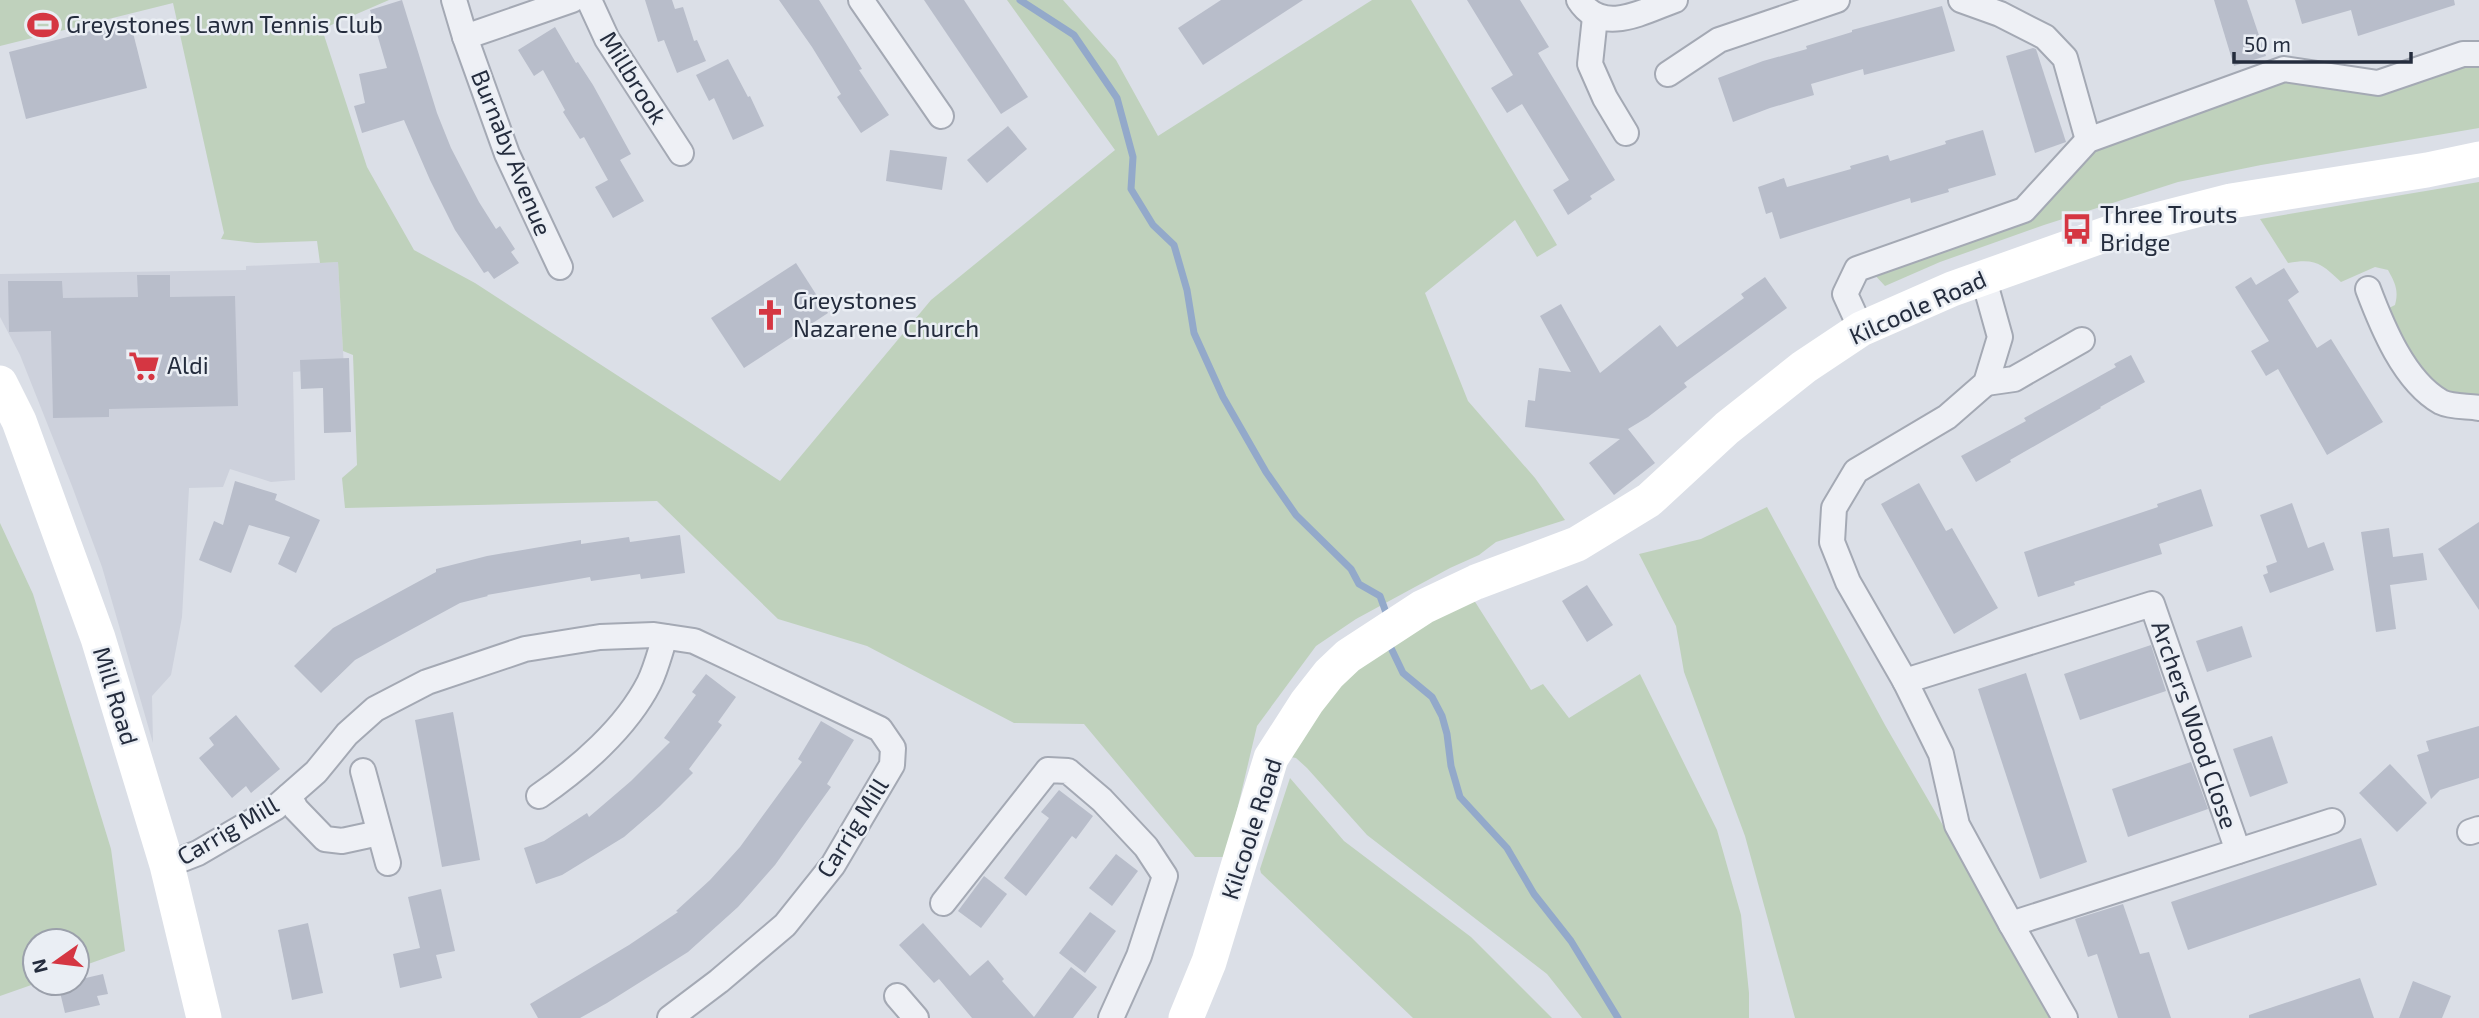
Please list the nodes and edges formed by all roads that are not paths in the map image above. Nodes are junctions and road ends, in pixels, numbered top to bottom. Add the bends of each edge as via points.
1 (454, 0) edge
2 (572, 0) edge
3 (589, 0) edge
4 (861, 0) edge
5 (1675, 0) edge
6 (1837, 0) edge
7 (1961, 0) edge
8 (1587, 8) edge
9 (465, 37) junction
10 (2479, 54) edge
11 (1668, 74) dead end
12 (942, 116) dead end
13 (1626, 133) dead end
14 (2088, 140) junction
15 (681, 153) dead end
16 (2479, 159) edge
17 (560, 267) dead end
18 (1979, 279) junction
19 (2368, 289) dead end
20 (1861, 329) junction
21 (2082, 340) dead end
22 (0, 383) edge
23 (1986, 383) junction
24 (2479, 408) edge
25 (665, 637) junction
26 (1905, 681) junction
27 (363, 771) dead end
28 (289, 796) junction
29 (539, 796) dead end
30 (2332, 821) dead end
31 (379, 833) junction
32 (2238, 852) junction
33 (388, 863) dead end
34 (167, 865) junction
35 (943, 903) dead end
36 (2011, 924) junction
37 (897, 996) dead end
38 (204, 1018) edge
39 (670, 1018) edge
40 (916, 1018) edge
41 (1111, 1018) edge
42 (1186, 1018) edge
43 (2065, 1018) edge

1 - 9 street, Burnaby Avenue
2 - 9 street
3 - 15 street, Millbrook via 607,39
4 - 12 street
5 - 8 street via 1609,20
6 - 11 street via 1719,40
7 - 14 street via 2046,37 2064,58
8 - 13 street via 1590,64
9 - 17 street, Burnaby Avenue via 507,154
10 - 14 street via 2463,54 2378,83 2284,68
14 - 20 street via 2024,210 1857,269 1845,294
16 - 18 main road, Kilcoole Road via 2231,201 2118,230
18 - 20 main road, Kilcoole Road
18 - 23 street via 2000,337
19 - 24 street via 2382,327 2411,376 2442,403
20 - 42 main road, Kilcoole Road via 1727,428 1649,500 1577,544 1423,607 1348,656 1329,674 1271,758 1209,962
21 - 23 street via 2014,379
22 - 34 main road, Mill Road via 19,421 98,638
23 - 26 street via 1947,417 1856,471 1835,508 1832,542 1848,582
25 - 28 street, Carrig Mill via 600,637 525,649 427,682 375,709
25 - 29 street via 648,684 626,717 589,758
25 - 39 street, Carrig Mill via 694,641 880,729 893,748 892,765 833,865 785,925
26 - 32 street, Archers Wood Close via 2152,604
26 - 36 street via 1941,754 1957,825
27 - 31 street
28 - 31 street, Carrig Mill via 325,839 342,841
28 - 34 street, Carrig Mill via 198,853
30 - 32 street, Archers Wood Close
31 - 33 street
32 - 36 street, Archers Wood Close
34 - 38 main road, Mill Road
35 - 41 street via 1048,770 1068,771 1146,847 1165,876 1139,956
36 - 43 street
37 - 40 street

